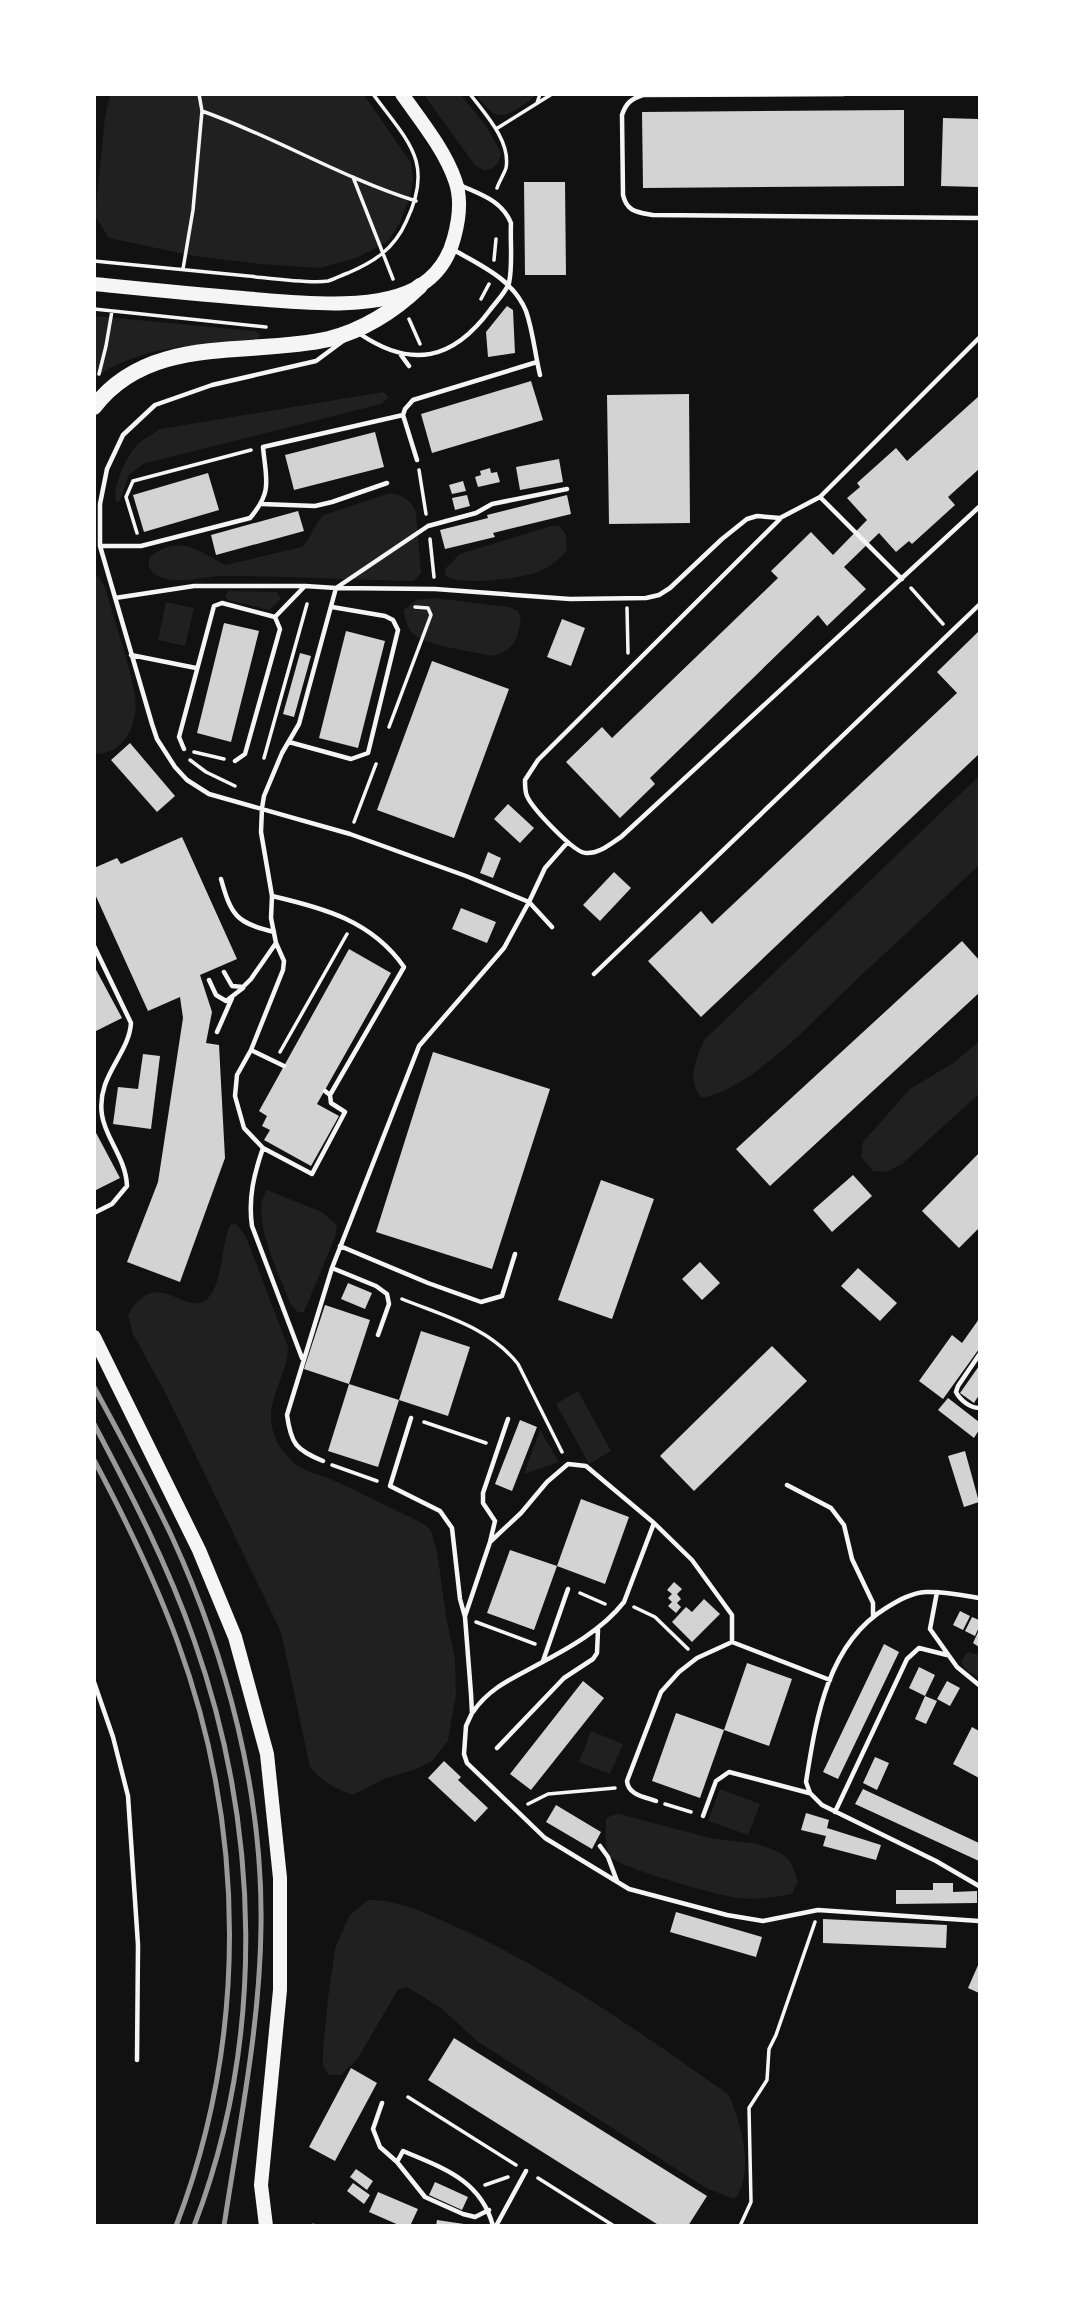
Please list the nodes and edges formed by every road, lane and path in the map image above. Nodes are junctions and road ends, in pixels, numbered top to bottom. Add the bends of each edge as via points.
1 (199, 94) edge
2 (373, 94) edge
3 (402, 94) edge
4 (470, 94) edge
5 (540, 94) edge
6 (552, 94) edge
7 (844, 94) edge
8 (536, 104) junction
9 (202, 111) junction
10 (496, 129) junction
11 (353, 177) junction
12 (456, 183) junction
13 (491, 199) junction
14 (416, 201) junction
15 (979, 218) edge
16 (497, 231) dead end
17 (451, 249) junction
18 (383, 255) junction
19 (94, 261) edge
20 (183, 270) junction
21 (493, 273) junction
22 (94, 284) edge
23 (509, 285) junction
24 (420, 286) junction
25 (479, 302) dead end
26 (94, 309) edge
27 (111, 311) junction
28 (354, 330) junction
29 (979, 338) edge
30 (298, 345) junction
31 (401, 354) junction
32 (537, 362) junction
33 (409, 366) dead end
34 (540, 375) dead end
35 (98, 377) dead end
36 (94, 407) edge
37 (403, 415) junction
38 (263, 447) junction
39 (417, 460) dead end
40 (420, 479) dead end
41 (387, 483) dead end
42 (567, 488) dead end
43 (820, 497) junction
44 (262, 504) junction
45 (979, 507) edge
46 (780, 518) junction
47 (428, 526) junction
48 (100, 546) junction
49 (141, 546) junction
50 (432, 558) dead end
51 (902, 579) junction
52 (308, 586) junction
53 (336, 588) junction
54 (435, 589) junction
55 (115, 598) junction
56 (627, 599) junction
57 (979, 605) edge
58 (332, 607) junction
59 (415, 607) dead end
60 (275, 617) junction
61 (951, 632) junction
62 (131, 655) junction
63 (195, 668) junction
64 (628, 668) junction
65 (389, 729) dead end
66 (289, 742) junction
67 (184, 749) joint
68 (379, 754) dead end
69 (235, 761) joint
70 (261, 768) dead end
71 (262, 808) junction
72 (350, 834) junction
73 (567, 843) junction
74 (221, 879) dead end
75 (272, 896) junction
76 (529, 902) junction
77 (353, 923) junction
78 (552, 927) dead end
79 (274, 932) junction
80 (276, 943) junction
81 (94, 946) edge
82 (224, 972) dead end
83 (594, 974) dead end
84 (209, 980) dead end
85 (243, 987) junction
86 (233, 998) junction
87 (217, 1032) dead end
88 (251, 1050) junction
89 (275, 1060) junction
90 (284, 1066) dead end
91 (263, 1148) junction
92 (94, 1213) edge
93 (340, 1246) junction
94 (515, 1254) dead end
95 (332, 1268) junction
96 (387, 1294) junction
97 (378, 1335) dead end
98 (94, 1337) edge
99 (979, 1355) edge
100 (302, 1359) junction
101 (979, 1408) edge
102 (411, 1418) joint
103 (508, 1419) dead end
104 (498, 1447) junction
105 (323, 1461) joint
106 (568, 1464) junction
107 (787, 1485) dead end
108 (390, 1486) junction
109 (654, 1523) junction
110 (490, 1542) junction
111 (568, 1589) dead end
112 (937, 1592) junction
113 (979, 1598) edge
114 (624, 1602) junction
115 (873, 1616) junction
116 (465, 1617) junction
117 (598, 1629) junction
118 (732, 1642) junction
119 (547, 1648) junction
120 (947, 1655) junction
121 (697, 1658) junction
122 (542, 1662) junction
123 (830, 1680) junction
124 (94, 1682) edge
125 (979, 1685) edge
126 (472, 1713) junction
127 (498, 1748) dead end
128 (627, 1788) junction
129 (810, 1793) junction
130 (656, 1801) joint
131 (517, 1810) junction
132 (835, 1812) junction
133 (704, 1816) joint
134 (600, 1846) dead end
135 (618, 1882) junction
136 (979, 1886) edge
137 (818, 1910) junction
138 (979, 1921) edge
139 (137, 2060) dead end
140 (408, 2097) dead end
141 (382, 2103) dead end
142 (397, 2162) junction
143 (526, 2171) junction
144 (472, 2189) junction
145 (489, 2210) junction
146 (266, 2225) edge
147 (495, 2225) edge
148 (614, 2225) edge
149 (740, 2225) edge

1 - 9 path
2 - 14 path via 418,162
3 - 12 main road via 445,158
4 - 10 path
5 - 8 path
6 - 8 path
7 - 15 lane via 634,98 622,115 625,205 632,212 653,215
8 - 10 path
9 - 11 path
9 - 20 path
10 - 13 path via 506,167
11 - 14 path
11 - 18 path
12 - 13 lane
12 - 17 main road via 459,202
13 - 23 lane via 511,223
14 - 18 path
16 - 21 path
17 - 21 lane
17 - 24 main road via 442,266
18 - 20 path via 328,281
19 - 20 path
21 - 23 lane
21 - 25 path
22 - 24 main road via 337,304 399,295
23 - 31 lane via 478,326 449,347 426,356
23 - 32 lane via 527,314
24 - 28 highway via 402,303
26 - 27 path
27 - 30 path via 269,327
27 - 35 path
28 - 30 highway
28 - 31 lane via 380,348
28 - 48 lane via 316,360 212,385 155,405 123,435 107,469 100,504
29 - 43 lane
30 - 36 highway via 182,354 140,368
31 - 33 lane
32 - 34 lane
32 - 37 lane via 413,400
37 - 38 lane
37 - 39 lane
38 - 44 lane via 267,489
38 - 49 path via 133,481 126,497
40 - 47 path
41 - 44 lane via 315,506
42 - 47 lane via 492,503 476,513
43 - 46 lane
43 - 51 lane
44 - 49 lane via 250,518
45 - 51 lane
46 - 56 lane via 747,519 670,589
46 - 64 lane
47 - 53 lane
48 - 49 lane
48 - 55 lane
50 - 54 path
51 - 61 path
51 - 73 lane via 621,837 591,853 579,852
52 - 53 lane
52 - 55 lane via 194,586
52 - 60 lane
52 - 70 path
53 - 54 lane
53 - 58 lane
54 - 56 lane
55 - 62 lane
56 - 64 path
57 - 61 lane
58 - 66 lane via 299,724
58 - 66 lane via 385,616 398,629 368,753 351,759
59 - 65 path via 428,608 431,615
60 - 63 lane via 222,603 214,606
60 - 69 lane via 280,629 270,666 245,754
61 - 83 lane
62 - 63 lane
62 - 71 lane via 158,738 175,767 209,794
63 - 67 lane via 179,737
64 - 73 lane via 538,760 525,780 527,797
66 - 71 lane
67 - 69 path
68 - 72 path
71 - 72 lane
71 - 75 lane via 261,832
72 - 76 lane
73 - 76 lane via 545,868
74 - 79 lane via 238,919
75 - 77 lane via 339,914
75 - 79 lane
76 - 78 lane
76 - 93 lane via 504,948 419,1046
77 - 89 path
77 - 91 lane via 391,949 404,967 327,1093 331,1103 345,1112 312,1174
79 - 80 lane
80 - 85 lane
80 - 88 lane via 283,970
81 - 92 lane via 131,1023 130,1034 107,1076 102,1115 127,1173 127,1186 112,1204
82 - 85 lane via 232,986
84 - 86 lane via 221,999
85 - 86 lane
86 - 87 lane
88 - 89 lane
88 - 91 lane via 237,1076 235,1096 244,1128
89 - 90 lane
91 - 100 lane via 253,1175 252,1226
93 - 94 lane via 481,1302 502,1296
93 - 95 lane
95 - 96 lane
95 - 100 lane
96 - 97 lane via 389,1304
96 - 106 path via 477,1328 498,1342 518,1364
98 - 146 main road via 199,1550 235,1637 267,1754 280,1878 280,1990 261,2185
99 - 101 lane via 956,1392
100 - 105 lane via 288,1415 290,1438 303,1453
102 - 104 path
102 - 108 lane
103 - 104 lane
104 - 110 lane via 483,1493 483,1503 495,1521
105 - 108 path
106 - 109 lane via 586,1466
106 - 110 lane
107 - 115 lane via 831,1508 845,1525 852,1559 873,1603
108 - 116 lane via 440,1511 452,1528
109 - 114 lane
109 - 118 lane via 692,1560 723,1600 732,1615
110 - 116 lane
111 - 119 lane
112 - 113 lane
112 - 115 lane via 901,1599
112 - 120 lane via 930,1629
114 - 117 lane
114 - 121 path via 655,1617
115 - 123 lane via 838,1660
116 - 119 path
116 - 126 lane
117 - 122 lane
117 - 127 lane via 593,1659 564,1678
118 - 121 lane
118 - 123 lane
119 - 122 lane
120 - 125 lane
120 - 132 lane via 919,1648 907,1658
121 - 128 lane via 661,1692
122 - 126 lane via 486,1695
123 - 129 lane via 812,1745 806,1782
124 - 139 lane via 128,1796 138,1945
126 - 131 lane via 466,1726 467,1762
128 - 130 lane
128 - 131 path via 548,1794
129 - 132 lane
129 - 133 lane via 729,1772 716,1781
130 - 133 path
131 - 135 lane via 545,1838
132 - 136 lane
134 - 135 lane
135 - 137 lane via 629,1889 763,1922
137 - 138 lane
137 - 149 path via 769,2049 767,2081 749,2108 751,2202
140 - 143 path
141 - 142 lane via 373,2129 380,2147
142 - 144 lane via 403,2151 446,2169
142 - 145 lane via 425,2197 475,2217
143 - 144 path
143 - 147 lane
143 - 148 path
144 - 145 lane
145 - 147 lane

